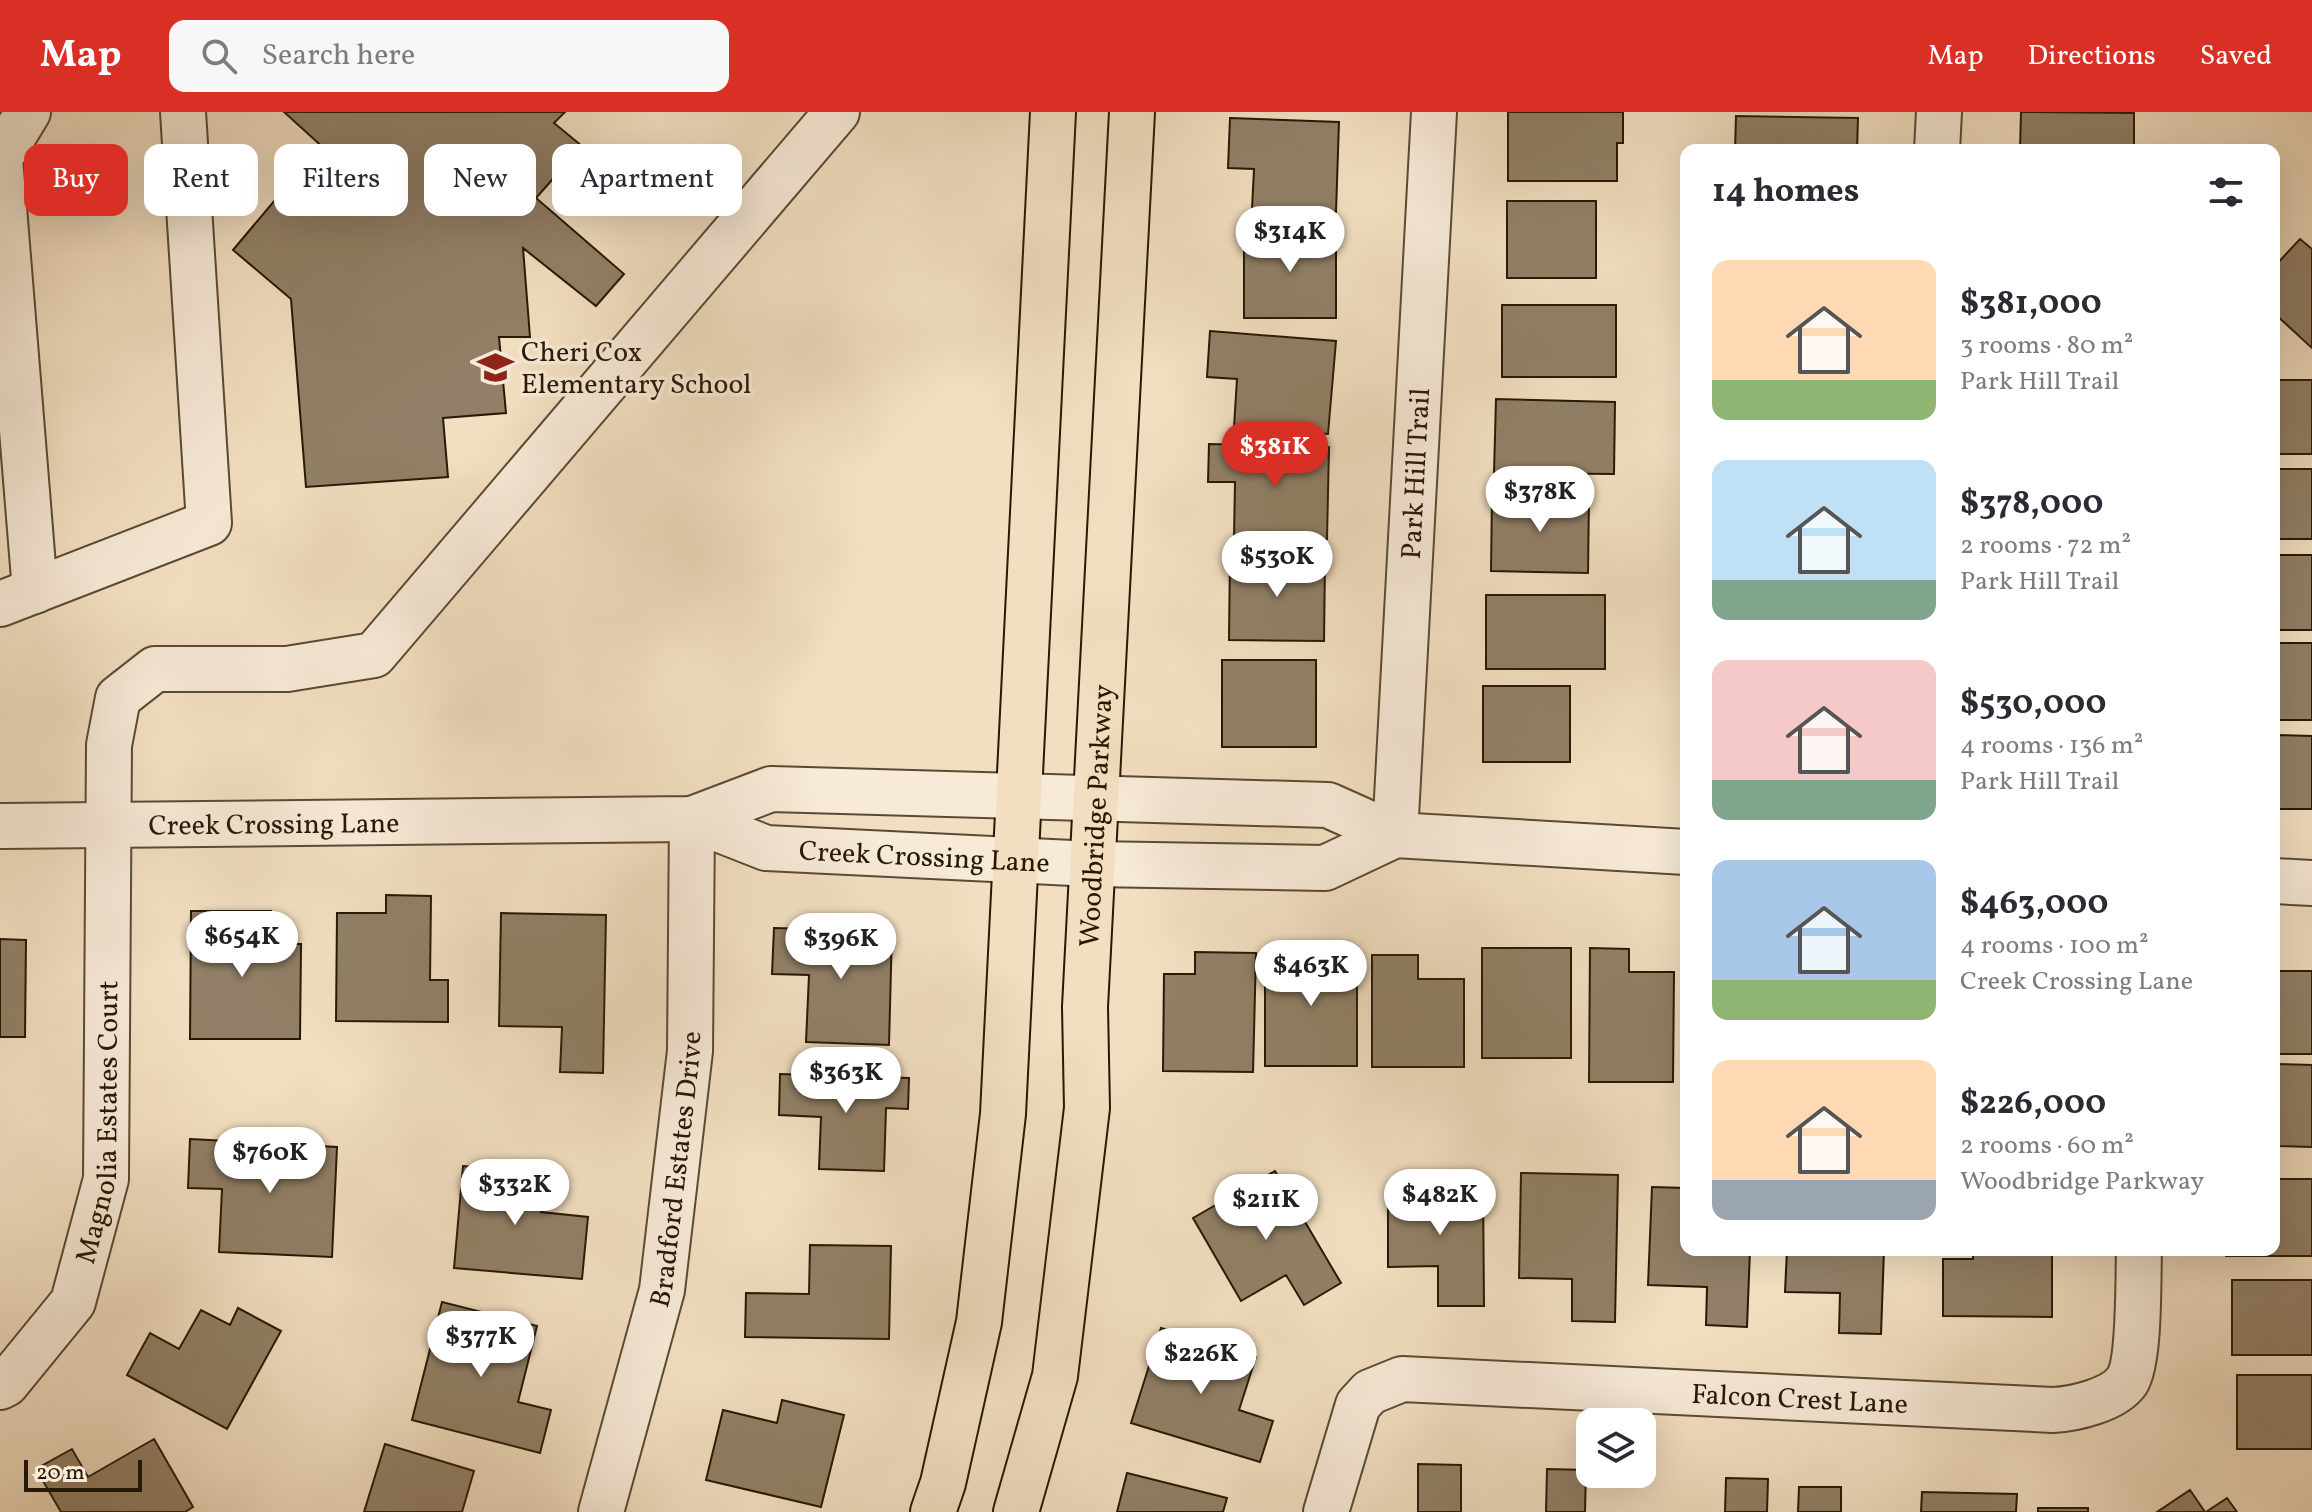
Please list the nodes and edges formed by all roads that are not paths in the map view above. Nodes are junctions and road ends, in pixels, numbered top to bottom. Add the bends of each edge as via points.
1 (28, 112) edge
2 (183, 112) edge
3 (837, 112) edge
4 (1053, 112) edge
5 (1132, 112) edge
6 (1434, 112) edge
7 (1939, 112) edge
8 (1937, 144) edge
9 (17, 598) edge
10 (1020, 794) junction
11 (1096, 799) junction
12 (692, 819) junction
13 (108, 825) junction
14 (0, 826) edge
15 (1395, 835) junction
16 (1680, 852) edge
17 (1016, 861) junction
18 (1093, 864) junction
19 (2280, 881) edge
20 (2312, 883) edge
21 (2139, 1256) edge
22 (0, 1387) edge
23 (601, 1512) edge
24 (933, 1512) edge
25 (1016, 1512) edge
26 (1326, 1512) edge

1 - 9 street via 0,158
2 - 9 street via 209,523
3 - 13 street, Magnolia Estates Court via 374,655 287,669 155,669 118,698 109,745
4 - 10 main road
5 - 11 main road, Woodbridge Parkway
6 - 15 street, Park Hill Trail
7 - 8 street
10 - 11 street, Creek Crossing Lane
10 - 12 street, Creek Crossing Lane via 771,789
10 - 17 main road
11 - 15 street, Creek Crossing Lane via 1328,805
11 - 18 main road, Woodbridge Parkway
12 - 13 street, Creek Crossing Lane
12 - 17 street, Creek Crossing Lane via 766,848
12 - 23 street, Bradford Estates Drive via 690,1051 662,1290
13 - 14 street, Creek Crossing Lane
13 - 22 street, Magnolia Estates Court via 106,1179 73,1302
15 - 16 street, Creek Crossing Lane
15 - 18 street, Creek Crossing Lane via 1325,868
17 - 18 street, Creek Crossing Lane
17 - 24 main road via 1003,1114 979,1322
18 - 25 main road, Woodbridge Parkway via 1085,1007 1087,1108 1055,1376
19 - 20 street
21 - 26 street, Falcon Crest Lane via 2133,1361 2127,1381 2077,1409 1402,1379 1370,1392 1358,1405

